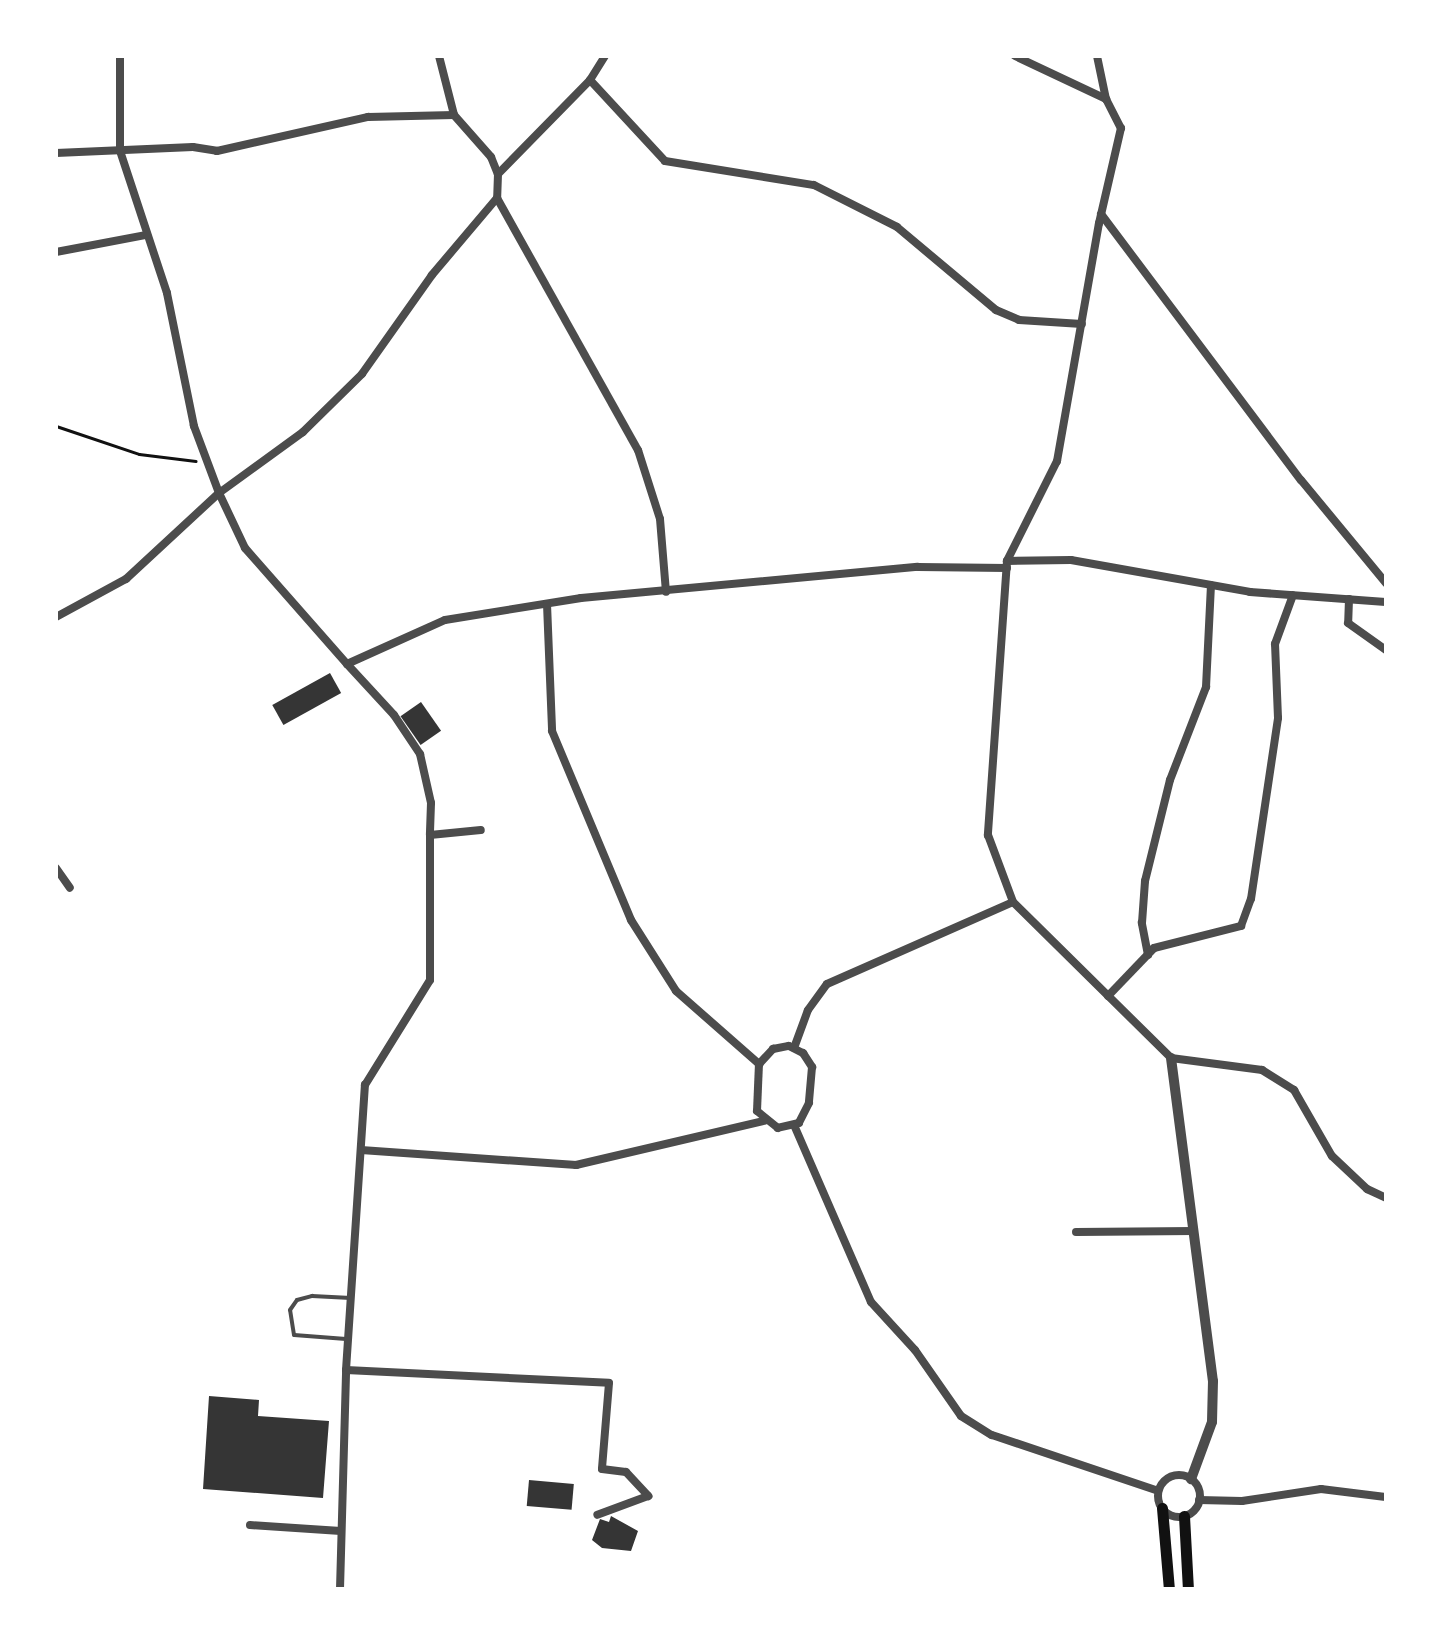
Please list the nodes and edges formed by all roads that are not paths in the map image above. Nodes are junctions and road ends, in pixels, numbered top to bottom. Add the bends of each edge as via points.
1 (120, 56) edge
2 (439, 56) edge
3 (591, 56) edge
4 (1015, 56) edge
5 (1097, 56) edge
6 (603, 59) edge
7 (590, 80) junction
8 (1106, 99) junction
9 (454, 115) junction
10 (120, 151) junction
11 (56, 153) edge
12 (498, 174) junction
13 (497, 198) junction
14 (1101, 214) junction
15 (146, 235) junction
16 (56, 252) edge
17 (1082, 324) junction
18 (219, 493) junction
19 (1007, 565) junction
20 (1386, 583) edge
21 (1211, 585) junction
22 (666, 592) junction
23 (1293, 595) junction
24 (1349, 599) junction
25 (1386, 602) edge
26 (547, 604) junction
27 (56, 617) edge
28 (1386, 650) edge
29 (347, 664) junction
30 (481, 830) dead end
31 (430, 835) junction
32 (56, 868) edge
33 (70, 888) dead end
34 (1013, 902) junction
35 (1148, 955) junction
36 (1108, 996) junction
37 (794, 1048) junction
38 (1171, 1058) junction
39 (759, 1064) junction
40 (764, 1121) junction
41 (794, 1125) junction
42 (361, 1150) junction
43 (1386, 1198) edge
44 (1194, 1231) junction
45 (1076, 1232) dead end
46 (351, 1298) junction
47 (348, 1339) junction
48 (346, 1370) junction
49 (1191, 1479) junction
50 (1158, 1491) junction
51 (1386, 1497) edge
52 (1199, 1500) junction
53 (1162, 1508) junction
54 (597, 1515) dead end
55 (1184, 1516) junction
56 (250, 1525) dead end
57 (341, 1531) junction
58 (340, 1589) edge
59 (1169, 1589) edge
60 (1188, 1589) edge

1 - 10 street
2 - 9 street
3 - 6 street
4 - 8 street
5 - 8 street
6 - 7 street
7 - 12 street
7 - 17 street via 665,161 814,185 897,227 996,310 1019,320
8 - 14 street via 1121,128
9 - 10 street via 368,117 217,151
9 - 12 street via 491,157
10 - 11 street
10 - 15 street
12 - 13 street
13 - 18 street via 432,275 362,374 303,432
13 - 22 street via 638,450 660,519
14 - 17 street
14 - 20 street via 1301,480
15 - 16 street
15 - 18 street via 167,293 194,426
17 - 19 street via 1057,461
18 - 27 street via 126,579
18 - 29 street via 245,548
19 - 21 street via 1071,560
19 - 22 street via 918,567
19 - 34 street via 988,835
21 - 23 street
21 - 35 street via 1206,687 1170,780 1145,881 1142,923
22 - 26 street
23 - 24 street
23 - 35 street via 1275,644 1278,718 1251,899 1241,926 1183,937
24 - 25 street
24 - 28 street via 1348,623
26 - 29 street via 445,620
26 - 39 street via 552,731 631,920 676,991
29 - 31 street via 394,715 420,754 431,803
30 - 31 street
31 - 42 street via 430,980 365,1085
32 - 33 street
34 - 36 street
34 - 37 street via 827,984 808,1010
35 - 36 street
36 - 38 street
37 - 39 street via 773,1049
37 - 41 street via 812,1067 808,1109
38 - 43 street via 1262,1070 1294,1090 1332,1156 1367,1189
38 - 44 street
39 - 40 street via 756,1106
40 - 41 street via 778,1128
40 - 42 street via 576,1165
41 - 50 street via 871,1302 915,1350 961,1416 992,1435
42 - 46 street
44 - 45 street
44 - 49 street via 1213,1381 1212,1422
46 - 47 street
46 - 47 lane via 312,1296 297,1300 290,1310 294,1335
47 - 48 street
48 - 54 street via 609,1383 602,1469 626,1472 648,1496
48 - 57 street
49 - 50 street via 1174,1475
49 - 52 street
50 - 53 street
51 - 52 street via 1321,1489 1242,1501
52 - 55 street
53 - 55 street
53 - 59 main road
55 - 60 main road
56 - 57 street
57 - 58 street

